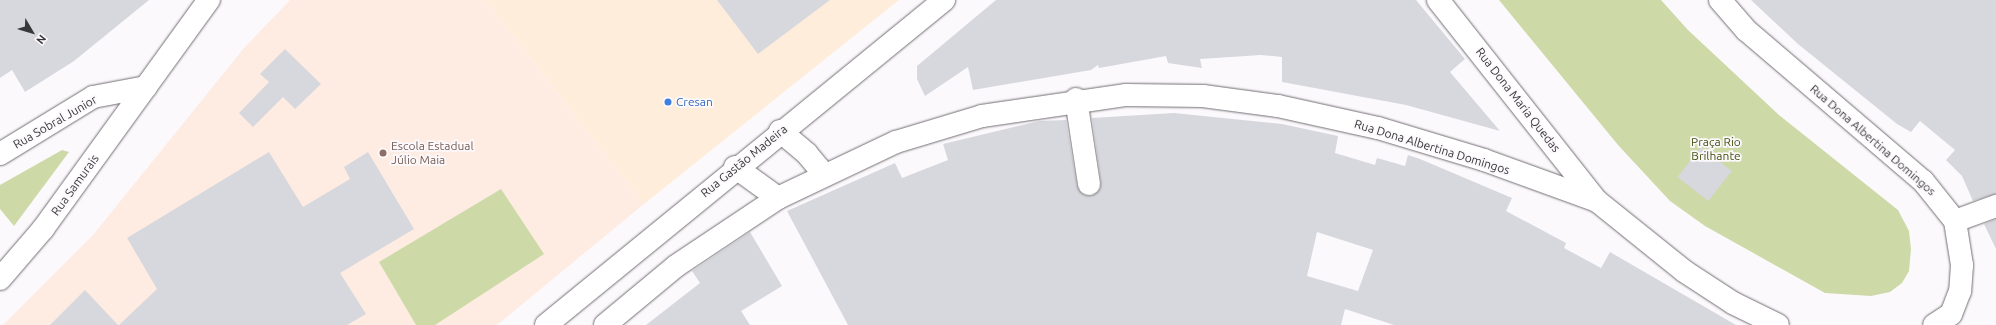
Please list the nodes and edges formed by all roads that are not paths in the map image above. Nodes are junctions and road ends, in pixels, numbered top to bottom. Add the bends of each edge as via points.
1 (209, 0) edge
2 (944, 0) edge
3 (1438, 0) edge
4 (1720, 0) edge
5 (146, 87) junction
6 (1076, 99) junction
7 (780, 131) junction
8 (0, 154) edge
9 (735, 167) junction
10 (824, 174) junction
11 (1089, 184) dead end
12 (778, 198) junction
13 (1597, 201) junction
14 (1996, 206) edge
15 (1955, 222) junction
16 (0, 279) edge
17 (1950, 321) edge
18 (552, 323) edge
19 (605, 325) edge
20 (1778, 325) edge

1 - 5 street
2 - 7 street, Rua Gastão Madeira
3 - 13 street, Rua Dona Maria Quedas
4 - 15 street, Rua Dona Albertina Domingos via 1746,30 1923,181
5 - 8 street, Rua Sobral Junior via 93,97
5 - 16 street, Rua Samurais via 43,229
6 - 10 street, Rua Dona Albertina Domingos via 982,116 896,142
6 - 11 street
6 - 13 street, Rua Dona Albertina Domingos via 1126,95 1203,96 1278,106 1378,128
7 - 9 street, Rua Gastão Madeira
7 - 10 street
9 - 12 street
9 - 18 street, Rua Gastão Madeira
10 - 12 street, Rua Dona Albertina Domingos
12 - 19 street, Rua Dona Albertina Domingos via 676,266
13 - 20 street, Rua Dona Albertina Domingos via 1684,271 1733,303
14 - 15 street
15 - 17 street, Rua Dona Albertina Domingos via 1962,265 1960,291

